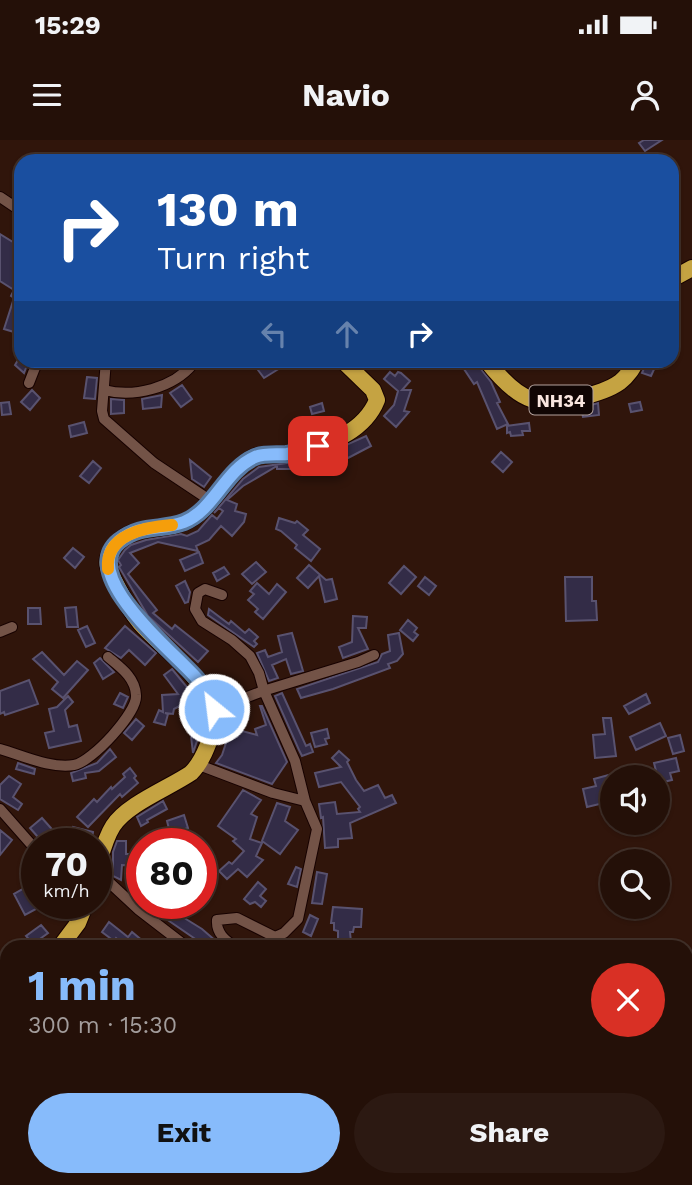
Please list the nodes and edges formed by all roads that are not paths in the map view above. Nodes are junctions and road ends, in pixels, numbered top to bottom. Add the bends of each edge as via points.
1 (35, 368) edge
2 (105, 368) edge
3 (190, 368) edge
4 (350, 368) edge
5 (494, 368) edge
6 (633, 368) edge
7 (29, 383) dead end
8 (104, 390) junction
9 (211, 501) junction
10 (222, 595) dead end
11 (12, 626) dead end
12 (0, 632) edge
13 (374, 655) dead end
14 (108, 657) dead end
15 (264, 691) junction
16 (214, 709) junction
17 (0, 749) edge
18 (199, 765) junction
19 (306, 801) junction
20 (0, 810) edge
21 (112, 829) edge
22 (21, 833) edge
23 (112, 886) edge
24 (79, 919) edge
25 (65, 940) edge
26 (178, 940) edge
27 (227, 940) edge

1 - 7 street
2 - 8 street
3 - 8 street via 160,387 117,393
4 - 9 highway via 377,400 363,423 318,446 256,457
5 - 6 highway, NH34 via 530,399 552,401 581,397 619,383
8 - 9 street via 104,419 154,463
9 - 16 highway via 187,521 133,532 116,543 107,561 132,612 200,683
10 - 15 street via 205,589 198,593 195,609 202,621 250,656
11 - 12 street
13 - 15 street
14 - 17 street via 132,680 137,697 110,738 91,756 65,766
15 - 16 street
15 - 19 street via 295,761
16 - 18 highway via 213,735
18 - 19 street
18 - 21 highway via 125,813
19 - 27 street via 317,829 298,919 275,937 237,918 217,920 220,934
20 - 22 street
23 - 26 street
24 - 25 highway

